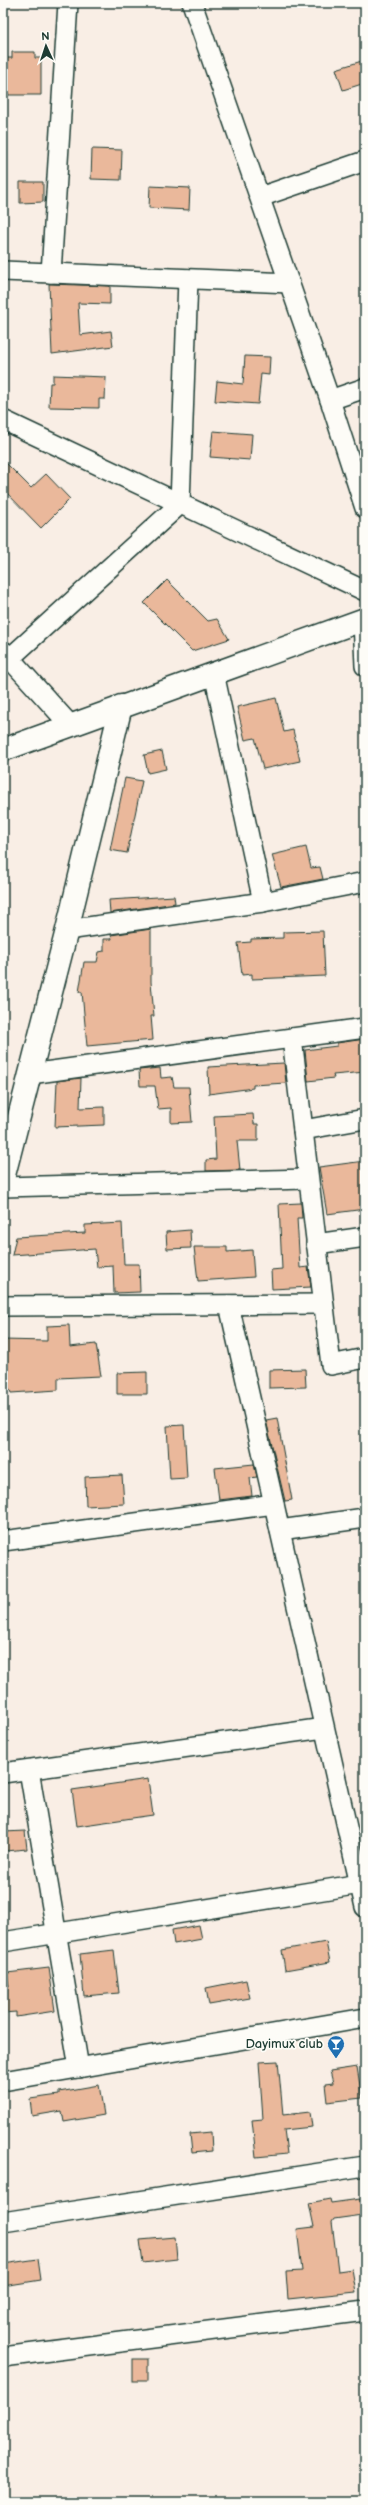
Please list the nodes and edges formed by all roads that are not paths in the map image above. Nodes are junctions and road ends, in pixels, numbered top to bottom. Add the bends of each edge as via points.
1 (68, 3) edge
2 (192, 3) edge
3 (365, 162) edge
4 (260, 197) junction
5 (3, 272) edge
6 (51, 273) junction
7 (188, 279) junction
8 (290, 283) junction
9 (365, 388) edge
10 (330, 400) junction
11 (3, 420) edge
12 (180, 504) junction
13 (365, 508) edge
14 (365, 591) edge
15 (364, 619) edge
16 (6, 654) edge
17 (365, 666) edge
18 (214, 673) junction
19 (121, 706) junction
20 (70, 725) junction
21 (3, 750) edge
22 (365, 882) edge
23 (263, 902) junction
24 (67, 930) junction
25 (365, 1028) edge
26 (292, 1038) junction
27 (30, 1074) junction
28 (365, 1119) edge
29 (303, 1130) junction
30 (3, 1179) edge
31 (308, 1179) junction
32 (3, 1187) edge
33 (365, 1237) edge
34 (316, 1244) junction
35 (229, 1304) junction
36 (323, 1304) junction
37 (3, 1306) edge
38 (365, 1358) edge
39 (274, 1504) junction
40 (365, 1518) edge
41 (280, 1530) junction
42 (3, 1541) edge
43 (324, 1728) junction
44 (29, 1770) junction
45 (3, 1773) edge
46 (360, 1884) junction
47 (365, 1907) edge
48 (56, 1933) junction
49 (3, 1942) edge
50 (365, 2018) edge
51 (79, 2068) junction
52 (3, 2082) edge
53 (365, 2166) edge
54 (3, 2222) edge
55 (365, 2311) edge
56 (3, 2357) edge

1 - 6 street
2 - 4 street
3 - 4 street
4 - 8 street
5 - 6 street
6 - 7 street
7 - 8 street
7 - 12 street
8 - 10 street
9 - 10 street
10 - 13 street
11 - 12 street
12 - 14 street
12 - 16 street
15 - 17 street
15 - 18 street
16 - 20 street
18 - 19 street
18 - 23 street
19 - 20 street
19 - 24 street
20 - 21 street
22 - 23 street
23 - 24 street
24 - 27 street
25 - 26 street
26 - 27 street
26 - 29 street
27 - 30 street
28 - 29 street
29 - 31 street
31 - 32 street
31 - 34 street
33 - 34 street
34 - 36 street
35 - 36 street
35 - 37 street
35 - 39 street
36 - 38 street via 331,1365
39 - 41 street
39 - 42 street
40 - 41 street
41 - 43 street
43 - 44 street
43 - 46 street
44 - 45 street
44 - 48 street
46 - 47 street
46 - 48 street
48 - 49 street
48 - 51 street
50 - 51 street
51 - 52 street
53 - 54 street
55 - 56 street

